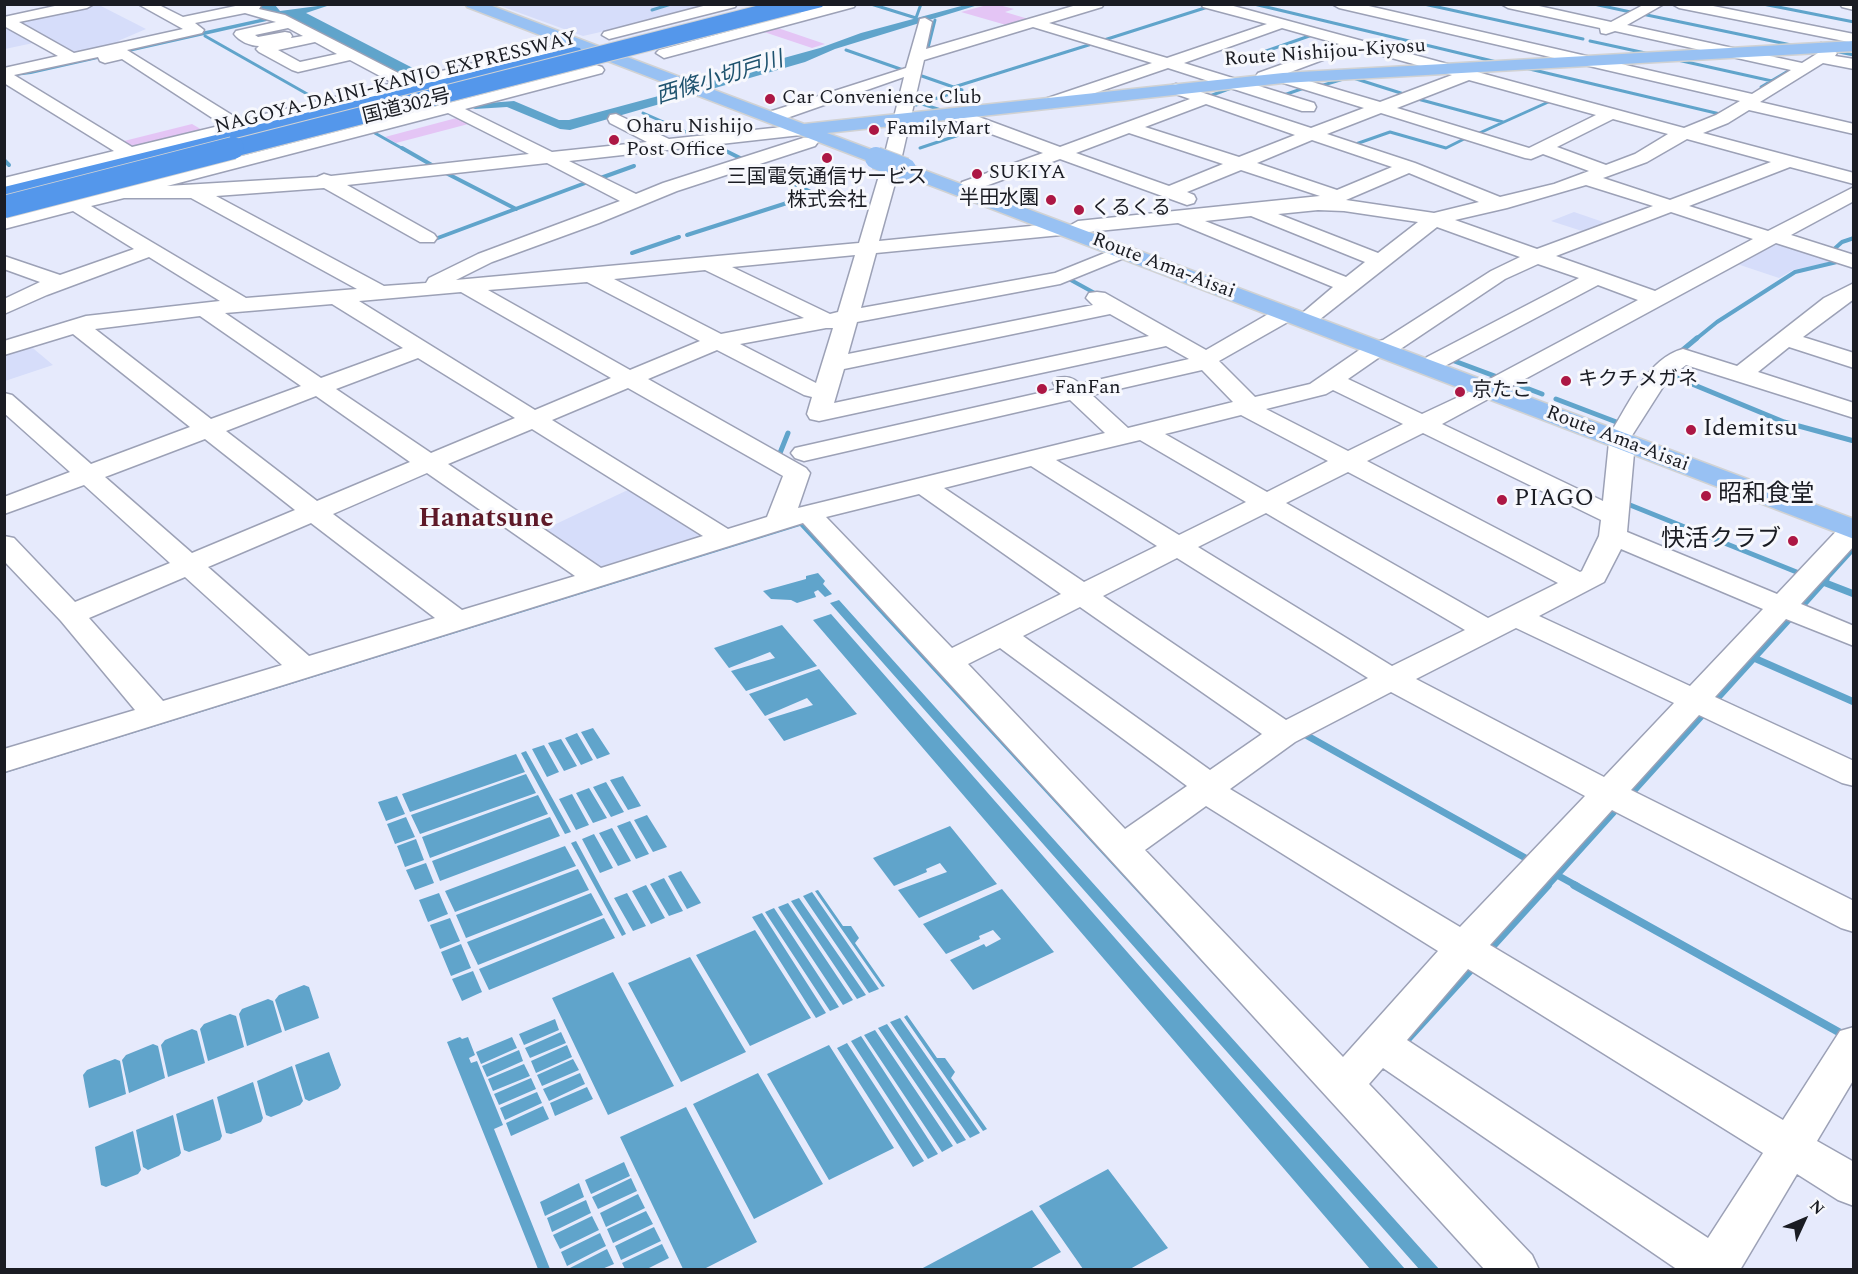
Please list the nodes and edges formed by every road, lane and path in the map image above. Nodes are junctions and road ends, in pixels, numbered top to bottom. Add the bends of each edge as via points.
1 (87, 4) edge
2 (174, 4) edge
3 (472, 4) edge
4 (486, 4) edge
5 (777, 4) edge
6 (798, 4) edge
7 (810, 4) edge
8 (817, 4) edge
9 (849, 4) edge
10 (1097, 4) edge
11 (1338, 4) edge
12 (1508, 4) edge
13 (1657, 4) edge
14 (1679, 4) edge
15 (1847, 4) edge
16 (1217, 5) edge
17 (254, 6) edge
18 (1854, 6) edge
19 (150, 7) edge
20 (733, 8) edge
21 (280, 14) edge
22 (926, 14) edge
23 (758, 15) edge
24 (5, 21) edge
25 (181, 22) junction
26 (1034, 23) junction
27 (1281, 24) junction
28 (1613, 27) junction
29 (311, 34) junction
30 (1851, 38) edge
31 (1354, 43) junction
32 (545, 50) dead end
33 (1823, 51) junction
34 (603, 52) junction
35 (664, 53) dead end
36 (1736, 53) junction
37 (352, 55) junction
38 (1558, 55) junction
39 (72, 58) junction
40 (1587, 61) junction
41 (1165, 63) junction
42 (1541, 64) junction
43 (1854, 64) edge
44 (914, 65) junction
45 (1805, 68) junction
46 (1449, 69) junction
47 (483, 75) junction
48 (1468, 75) junction
49 (6, 76) edge
50 (439, 76) junction
51 (1283, 78) junction
52 (532, 81) junction
53 (1238, 82) junction
54 (410, 83) junction
55 (699, 88) junction
56 (1176, 89) junction
57 (1205, 99) junction
58 (1750, 101) junction
59 (1050, 103) junction
60 (456, 106) junction
61 (1382, 108) junction
62 (350, 109) junction
63 (1854, 112) edge
64 (1613, 113) junction
65 (954, 114) junction
66 (778, 115) junction
67 (616, 119) dead end
68 (901, 119) junction
69 (1348, 121) junction
70 (1833, 124) junction
71 (237, 126) junction
72 (1128, 127) junction
73 (1854, 129) edge
74 (813, 132) junction
75 (1314, 133) junction
76 (1687, 133) junction
77 (1813, 135) dead end
78 (667, 145) junction
79 (1542, 148) junction
80 (1059, 152) junction
81 (129, 153) junction
82 (280, 153) junction
83 (1786, 154) junction
84 (547, 158) junction
85 (1240, 164) junction
86 (907, 166) junction
87 (1409, 167) junction
88 (1607, 171) junction
89 (1587, 179) junction
90 (1854, 179) edge
91 (328, 183) junction
92 (4, 184) edge
93 (969, 186) junction
94 (124, 192) junction
95 (195, 192) junction
96 (1169, 193) junction
97 (1854, 193) edge
98 (4, 196) edge
99 (1338, 196) junction
100 (635, 201) junction
101 (1319, 204) junction
102 (1500, 204) junction
103 (76, 205) junction
104 (1672, 206) junction
105 (1251, 210) junction
106 (4, 211) edge
107 (1222, 212) junction
108 (1179, 216) junction
109 (1434, 219) junction
110 (4, 223) edge
111 (1070, 228) junction
112 (1772, 237) junction
113 (428, 238) dead end
114 (867, 248) junction
115 (150, 250) junction
116 (1122, 252) junction
117 (1538, 256) junction
118 (1380, 261) junction
119 (4, 262) edge
120 (1854, 262) edge
121 (707, 263) junction
122 (590, 275) junction
123 (1060, 278) junction
124 (1597, 278) junction
125 (58, 282) junction
126 (1349, 285) junction
127 (465, 286) junction
128 (423, 289) junction
129 (1854, 289) edge
130 (379, 292) junction
131 (970, 295) junction
132 (335, 296) junction
133 (1656, 299) junction
134 (1832, 303) junction
135 (242, 305) junction
136 (1113, 307) junction
137 (4, 308) edge
138 (204, 309) junction
139 (1854, 310) edge
140 (4, 314) edge
141 (1285, 314) junction
142 (1311, 315) junction
143 (838, 321) junction
144 (81, 324) junction
145 (1168, 339) junction
146 (1786, 339) junction
147 (718, 341) junction
148 (1026, 347) junction
149 (1383, 347) junction
150 (4, 348) edge
151 (420, 349) junction
152 (1206, 361) junction
153 (1854, 361) edge
154 (1435, 362) junction
155 (834, 364) junction
156 (1741, 374) junction
157 (630, 379) junction
158 (1331, 380) junction
159 (318, 388) junction
160 (1492, 388) junction
161 (826, 390) junction
162 (1075, 392) junction
163 (4, 400) edge
164 (1247, 406) junction
165 (1854, 411) edge
166 (819, 414) junction
167 (534, 420) junction
168 (1423, 424) junction
169 (207, 430) junction
170 (1133, 434) junction
171 (1623, 437) junction
172 (1035, 458) junction
173 (1348, 462) junction
174 (800, 463) junction
175 (430, 464) junction
176 (88, 475) junction
177 (923, 485) junction
178 (1266, 503) junction
179 (4, 506) edge
180 (315, 513) junction
181 (808, 513) junction
182 (1854, 519) edge
183 (779, 522) junction
184 (1614, 526) junction
185 (1853, 530) edge
186 (726, 538) junction
187 (4, 544) edge
188 (1178, 547) junction
189 (189, 566) junction
190 (597, 578) junction
191 (1580, 583) junction
192 (1082, 595) junction
193 (1780, 607) junction
194 (71, 615) junction
195 (1515, 616) junction
196 (458, 621) junction
197 (1486, 630) junction
198 (1002, 635) junction
199 (1854, 637) edge
200 (948, 662) junction
201 (304, 668) junction
202 (1391, 679) junction
203 (1694, 701) junction
204 (156, 714) junction
205 (1284, 734) junction
206 (4, 761) edge
207 (1854, 775) edge
208 (1208, 788) junction
209 (1607, 793) junction
210 (1122, 849) junction
211 (1854, 918) edge
212 (1463, 949) junction
213 (1854, 1043) edge
214 (1380, 1044) junction
215 (1343, 1086) junction
216 (1790, 1148) junction
217 (1854, 1186) edge
218 (1516, 1269) edge
219 (1715, 1269) edge

1 - 24 street
2 - 19 street
3 - 34 main road, Route Ama-Aisai
4 - 34 main road, Route Ama-Aisai
5 - 98 highway, NAGOYA-DAINI-KANJO EXPRESSWAY
6 - 106 highway, NAGOYA-DAINI-KANJO EXPRESSWAY, bridge
7 - 23 highway, 国道302号
8 - 23 highway
9 - 23 street
10 - 26 street
11 - 38 street
12 - 28 street
13 - 28 street
14 - 30 street
15 - 18 street
16 - 27 street
17 - 21 street via 251,11
17 - 25 street
19 - 25 street
20 - 23 highway, 国道302号
20 - 34 highway, 国道302号 via 675,23
21 - 29 street
21 - 29 street via 241,34 256,42
22 - 44 street
23 - 34 highway, 国道302号 via 706,31
23 - 35 street
24 - 39 street
25 - 39 street via 197,30
26 - 41 street
26 - 44 street
27 - 31 street
27 - 41 street
28 - 36 street
28 - 38 street
29 - 37 street
29 - 37 street via 264,48 298,68
30 - 33 main road, Route Nishijou-Kiyosu
31 - 46 street
31 - 53 street
32 - 50 street
33 - 36 main road, Route Nishijou-Kiyosu
33 - 43 street
33 - 45 street
34 - 47 highway, 国道302号
34 - 52 highway, 国道302号
34 - 55 main road, Route Ama-Aisai
36 - 40 main road, Route Nishijou-Kiyosu
36 - 45 street
37 - 54 street
38 - 40 street
38 - 42 street
39 - 49 street
40 - 42 main road, Route Nishijou-Kiyosu
40 - 58 street
41 - 53 street
41 - 59 street
42 - 46 main road, Route Nishijou-Kiyosu
44 - 66 street
44 - 68 street
45 - 58 street
46 - 48 street
46 - 51 main road, Route Nishijou-Kiyosu
47 - 50 street
47 - 62 highway, 国道302号
48 - 61 street
48 - 64 street
49 - 71 street via 125,54
49 - 81 street
50 - 54 street
51 - 53 main road, Route Nishijou-Kiyosu
51 - 61 street
52 - 60 street
52 - 106 highway, 国道302号
52 - 106 highway
53 - 56 main road, Route Nishijou-Kiyosu
53 - 69 street
54 - 71 street
55 - 66 main road, Route Ama-Aisai
55 - 74 main road, Route Ama-Aisai
56 - 57 street
56 - 59 main road, Route Nishijou-Kiyosu
57 - 72 street
57 - 75 street
58 - 70 street
58 - 76 street via 1722,119
59 - 65 main road, Route Nishijou-Kiyosu
60 - 82 street
60 - 84 street
61 - 69 street
61 - 79 street via 1531,154
62 - 98 highway, 国道302号
62 - 98 highway
63 - 70 street
64 - 76 street
64 - 79 street
65 - 68 main road, Route Nishijou-Kiyosu
65 - 80 street
66 - 74 main road, Route Ama-Aisai
67 - 78 street
68 - 74 main road, Route Nishijou-Kiyosu
68 - 114 street
69 - 75 street
70 - 73 street
70 - 77 street
71 - 81 street
72 - 80 street
72 - 85 street
74 - 78 street
74 - 86 main road, Route Ama-Aisai, bridge
74 - 100 street
75 - 85 street
75 - 87 street
76 - 83 street
76 - 88 street
78 - 84 street
79 - 88 street
80 - 93 street
80 - 96 street
81 - 92 street
82 - 91 street
82 - 94 street
83 - 90 street
83 - 104 street
84 - 91 street
84 - 100 street
85 - 96 street
85 - 99 street
86 - 93 main road, Route Ama-Aisai
86 - 111 main road, Route Ama-Aisai
87 - 99 street
87 - 102 street
88 - 89 street
89 - 102 street
89 - 104 street
91 - 95 street
91 - 113 street
93 - 111 main road, Route Ama-Aisai
94 - 95 street
94 - 103 street
95 - 130 street
96 - 107 street
97 - 112 street
99 - 101 street
100 - 128 street via 485,258
101 - 105 street
101 - 109 street
102 - 109 street
103 - 110 street
103 - 115 street
104 - 112 street
104 - 117 street
105 - 107 street
105 - 118 street
107 - 108 street
108 - 111 street
108 - 126 street
109 - 117 street
109 - 118 street
111 - 114 street
111 - 116 main road, Route Ama-Aisai
111 - 142 main road, Route Ama-Aisai
112 - 120 street
112 - 133 street
114 - 121 street
114 - 143 street
115 - 125 street
115 - 135 street
116 - 123 street
116 - 141 main road, Route Ama-Aisai
117 - 124 street
117 - 149 street via 1498,275
118 - 126 street
119 - 125 street
121 - 122 street
121 - 143 street
122 - 127 street
122 - 147 street
123 - 131 street
123 - 136 street
124 - 133 street
124 - 154 street
125 - 137 street
126 - 142 street
127 - 128 street
127 - 157 street
128 - 130 street
129 - 134 street
130 - 132 street
131 - 143 street
131 - 148 street
132 - 135 street
132 - 151 street
133 - 160 street
134 - 139 street
134 - 146 street
135 - 138 street
136 - 145 street
136 - 148 street
138 - 144 street
138 - 159 street
140 - 144 street
141 - 149 main road, Route Ama-Aisai
141 - 152 street
142 - 149 main road, Route Ama-Aisai
143 - 147 street
143 - 155 street
144 - 150 street
144 - 169 street
145 - 148 street
145 - 152 street
146 - 153 street
146 - 156 street
147 - 157 street
147 - 161 street via 812,390
148 - 155 street
148 - 162 street
148 - 166 street
149 - 154 main road, Route Ama-Aisai
149 - 158 street
149 - 160 main road, Route Ama-Aisai
151 - 159 street
151 - 167 street
152 - 162 street
152 - 164 street
154 - 160 main road, Route Ama-Aisai
155 - 161 street
156 - 165 street
156 - 171 street via 1683,356 1659,375
157 - 167 street
157 - 174 street
158 - 164 street via 1318,389
158 - 168 street
159 - 169 street
159 - 175 street
160 - 168 street
160 - 171 main road, Route Ama-Aisai
161 - 166 street
162 - 170 street
162 - 174 street
163 - 176 street
164 - 170 street
164 - 173 street
166 - 174 street
167 - 175 street
167 - 186 street
168 - 173 street
168 - 184 street
169 - 176 street
169 - 180 street
170 - 172 street
170 - 178 street
171 - 182 main road, Route Ama-Aisai
171 - 184 street
171 - 185 main road, Route Ama-Aisai
172 - 177 street
172 - 188 street
173 - 178 street
173 - 191 street
174 - 183 street
175 - 180 street
175 - 190 street
176 - 179 street
176 - 189 street
177 - 181 street
177 - 192 street
178 - 188 street
178 - 197 street
180 - 189 street
180 - 196 street
181 - 183 street
181 - 200 street
183 - 186 street
184 - 191 street via 1594,576
184 - 193 street
185 - 193 street
186 - 190 street
187 - 194 street
188 - 192 street
188 - 202 street
189 - 194 street
189 - 201 street
190 - 196 street
191 - 195 street
192 - 198 street
192 - 205 street
193 - 199 street
193 - 203 street
194 - 204 street
195 - 197 street
195 - 203 street
196 - 201 street
197 - 202 street
198 - 200 street
198 - 208 street
200 - 210 street
201 - 204 street
202 - 205 street
202 - 209 street
203 - 207 street
203 - 209 street
204 - 206 street
205 - 208 street
208 - 210 street
208 - 212 street
209 - 211 street
209 - 212 street
210 - 215 street
212 - 214 street
212 - 216 street
213 - 216 street
214 - 215 street
214 - 219 street
215 - 218 street
216 - 217 street
216 - 219 street

